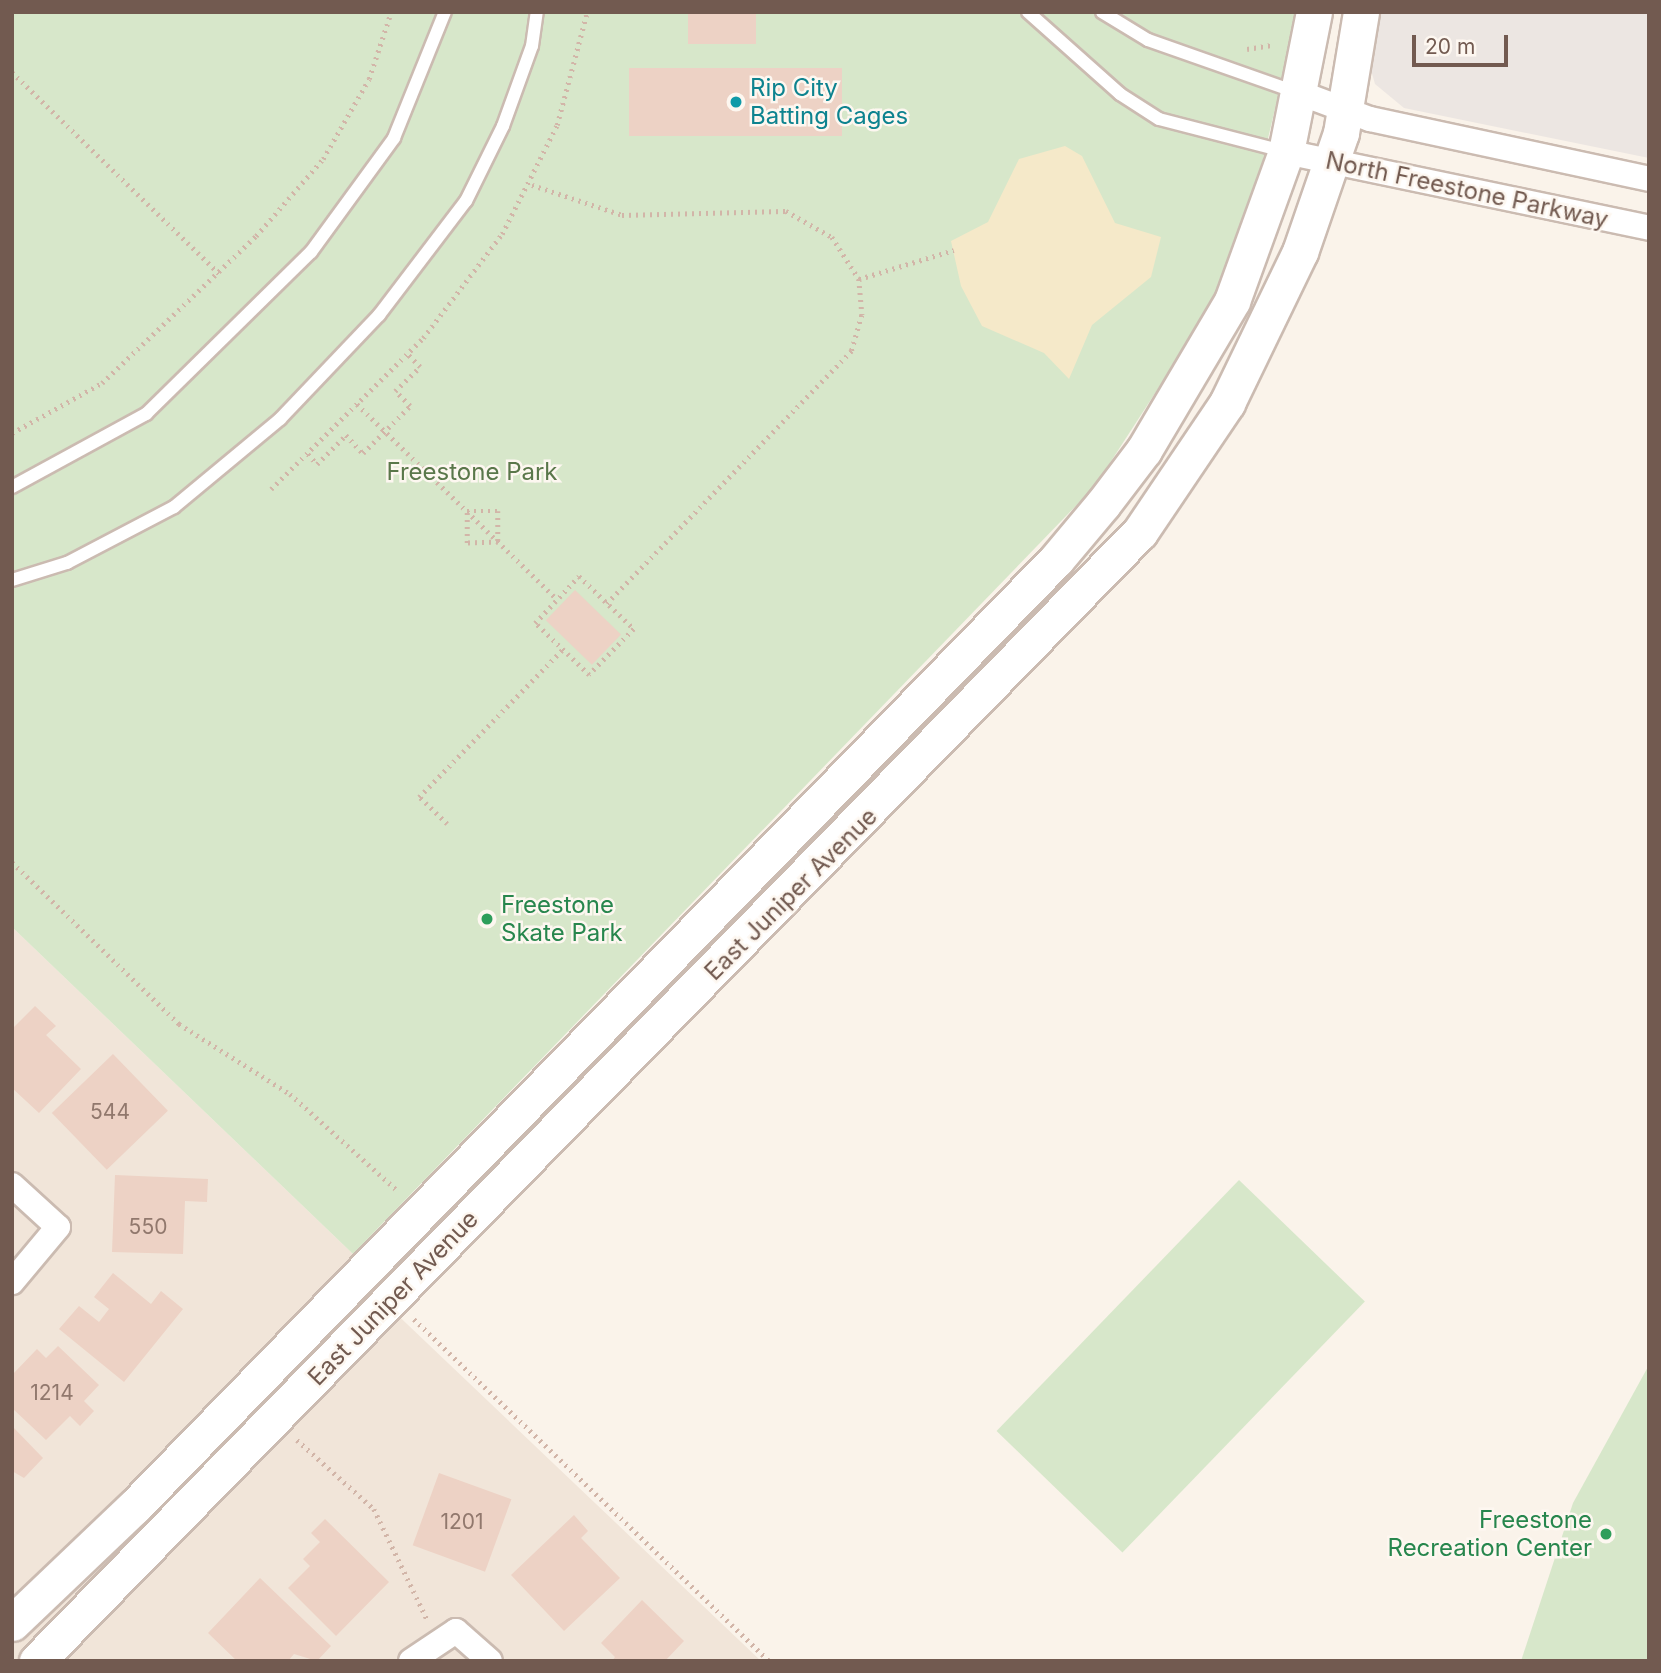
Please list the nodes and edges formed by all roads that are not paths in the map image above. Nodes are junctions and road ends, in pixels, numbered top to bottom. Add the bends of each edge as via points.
1 (445, 12) edge
2 (537, 12) edge
3 (1028, 12) edge
4 (1102, 12) edge
5 (1314, 12) edge
6 (1362, 12) edge
7 (1300, 93) junction
8 (1346, 110) junction
9 (1286, 152) junction
10 (1334, 160) junction
11 (1649, 178) edge
12 (1649, 228) edge
13 (12, 488) edge
14 (12, 580) edge
15 (12, 1185) edge
16 (365, 1265) junction
17 (12, 1282) edge
18 (392, 1296) junction
19 (12, 1623) edge
20 (37, 1661) edge
21 (411, 1661) edge
22 (490, 1661) edge

1 - 13 lane via 394,138 311,252 146,414
2 - 14 lane via 503,127 466,201 379,315 280,419 174,507 109,544
3 - 9 lane via 1120,94 1159,120
4 - 7 lane via 1148,40
5 - 7 street, East Juniper Avenue
6 - 8 street, East Juniper Avenue
7 - 8 street, North Freestone Parkway
7 - 9 street, East Juniper Avenue
8 - 10 street, East Juniper Avenue
8 - 11 street, North Freestone Parkway
9 - 10 street, North Freestone Parkway
9 - 16 street, East Juniper Avenue via 1232,301 1144,450 1056,561
10 - 12 street, North Freestone Parkway
10 - 18 street, East Juniper Avenue via 1260,342 1184,472 1140,532
15 - 17 street via 58,1227
16 - 18 street
16 - 19 street, East Juniper Avenue via 134,1507
18 - 20 street, East Juniper Avenue
21 - 22 street via 446,1635

